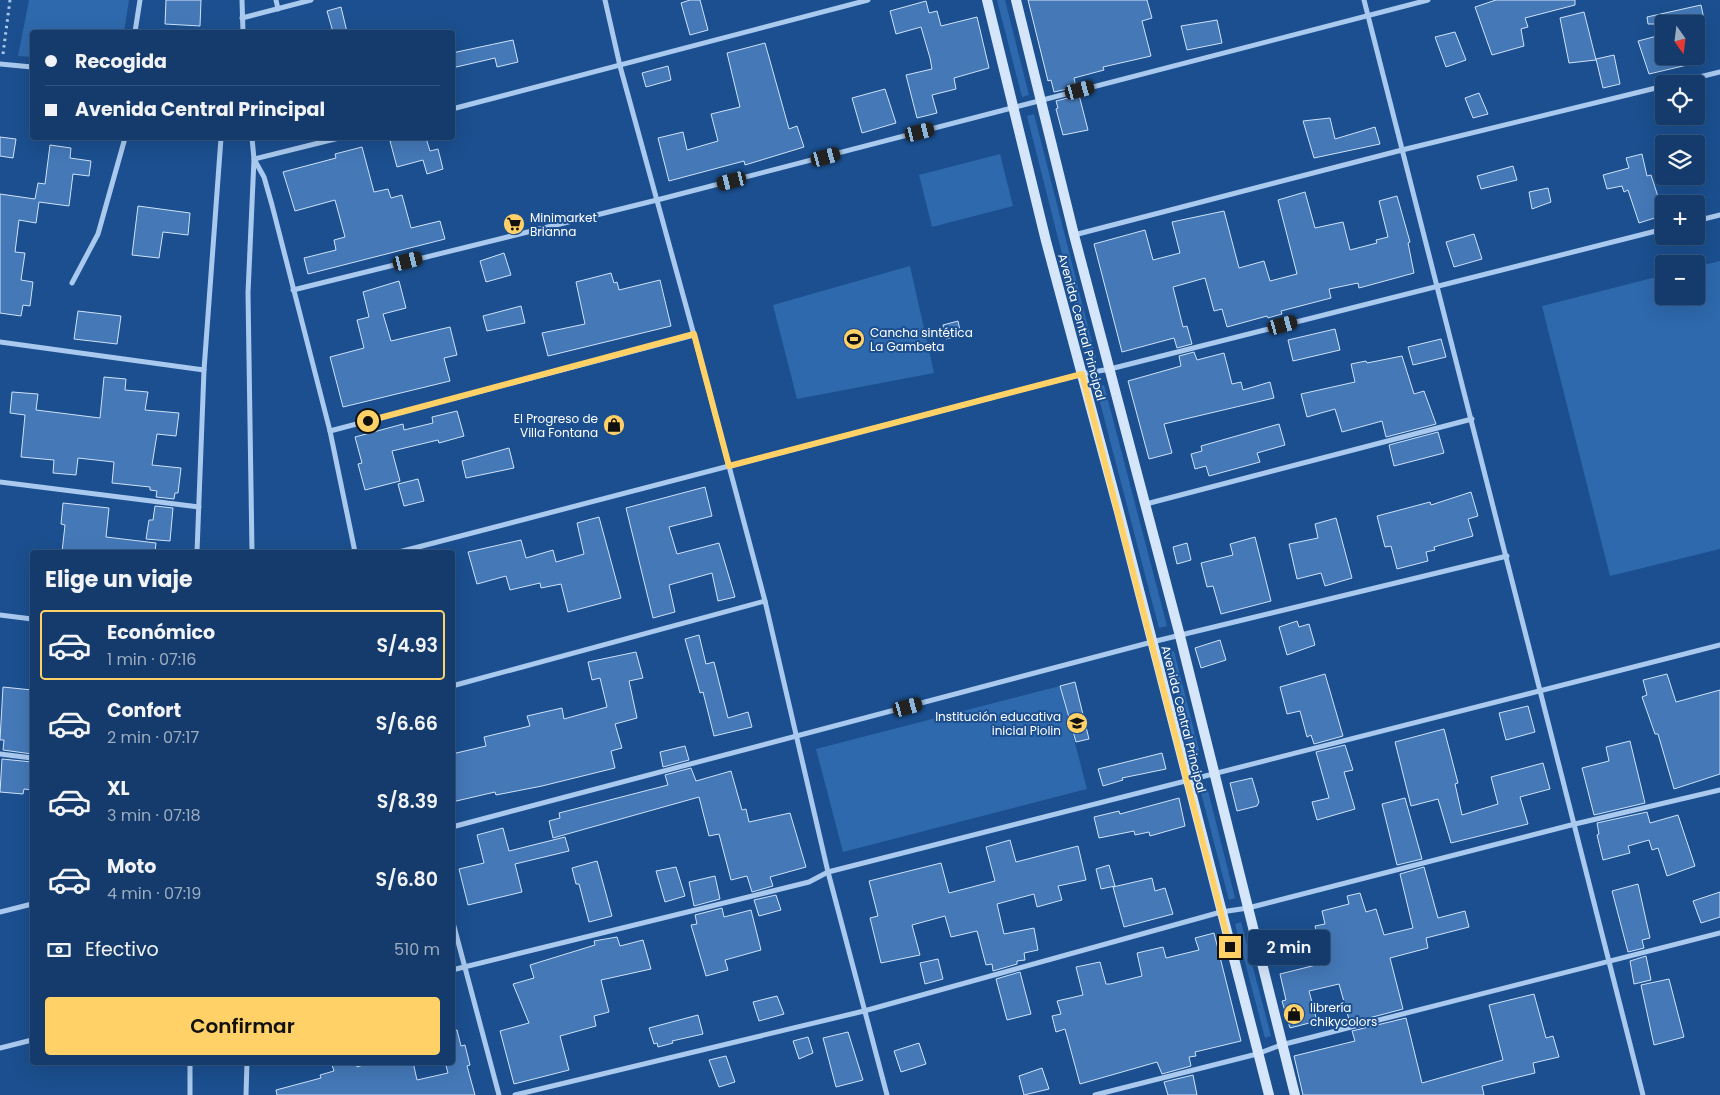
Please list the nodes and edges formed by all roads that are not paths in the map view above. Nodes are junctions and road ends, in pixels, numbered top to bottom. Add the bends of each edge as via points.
1 (140, 0) edge
2 (242, 0) edge
3 (276, 0) edge
4 (311, 0) edge
5 (605, 0) edge
6 (868, 0) edge
7 (987, 0) edge
8 (1016, 0) edge
9 (1364, 0) edge
10 (1428, 0) edge
11 (278, 8) junction
12 (1368, 15) junction
13 (242, 18) junction
14 (135, 30) edge
15 (243, 30) edge
16 (0, 64) edge
17 (620, 66) junction
18 (30, 67) edge
19 (1720, 72) edge
20 (1705, 76) edge
21 (1655, 88) edge
22 (1041, 100) junction
23 (455, 108) edge
24 (1014, 108) junction
25 (124, 140) edge
26 (222, 140) edge
27 (252, 140) edge
28 (331, 140) edge
29 (1402, 150) junction
30 (254, 159) junction
31 (657, 200) junction
32 (1720, 214) edge
33 (1705, 218) edge
34 (1655, 231) edge
35 (1074, 235) junction
36 (72, 282) dead end
37 (1438, 286) junction
38 (293, 290) junction
39 (694, 334) junction
40 (0, 342) edge
41 (1110, 369) junction
42 (204, 370) junction
43 (1082, 374) junction
44 (1472, 419) junction
45 (330, 431) junction
46 (729, 466) junction
47 (0, 482) edge
48 (1146, 504) junction
49 (198, 508) junction
50 (196, 550) edge
51 (252, 550) edge
52 (355, 550) edge
53 (406, 550) edge
54 (1507, 556) junction
55 (764, 601) junction
56 (0, 615) edge
57 (30, 619) edge
58 (1180, 636) junction
59 (1152, 642) junction
60 (1720, 644) edge
61 (455, 685) edge
62 (1542, 691) junction
63 (795, 738) junction
64 (0, 754) edge
65 (30, 758) edge
66 (1213, 774) junction
67 (1186, 780) junction
68 (1720, 790) edge
69 (1575, 824) junction
70 (455, 826) edge
71 (828, 872) junction
72 (30, 904) edge
73 (1248, 908) junction
74 (0, 912) edge
75 (1221, 912) junction
76 (455, 931) edge
77 (1720, 933) edge
78 (1610, 960) junction
79 (464, 968) junction
80 (455, 970) edge
81 (864, 1011) junction
82 (30, 1040) edge
83 (1281, 1045) junction
84 (0, 1048) edge
85 (1257, 1054) junction
86 (190, 1065) edge
87 (247, 1065) edge
88 (190, 1095) edge
89 (246, 1095) edge
90 (499, 1095) edge
91 (515, 1095) edge
92 (887, 1095) edge
93 (1095, 1095) edge
94 (1268, 1095) edge
95 (1295, 1095) edge
96 (1643, 1095) edge

1 - 14 street
2 - 13 street
3 - 11 street
4 - 11 street
5 - 17 street
6 - 17 street
7 - 24 street, Avenida Central Principal
8 - 22 street, Avenida Central Principal
9 - 12 street
10 - 12 street
11 - 13 street
12 - 22 street
12 - 29 street
13 - 15 street
16 - 18 street
17 - 23 street
17 - 31 street
19 - 20 street
21 - 29 street
22 - 24 street
22 - 35 street, Avenida Central Principal
24 - 31 street
24 - 43 street, Avenida Central Principal
25 - 36 street via 98,234
26 - 42 street
27 - 30 street
28 - 30 street
29 - 35 street
29 - 37 street
30 - 38 street via 264,177
30 - 51 street via 248,293
31 - 38 street
31 - 39 street
32 - 33 street
34 - 37 street
35 - 41 street, Avenida Central Principal
37 - 41 street
37 - 44 street
38 - 45 street
39 - 45 street
39 - 46 street
40 - 42 street
41 - 43 street
41 - 48 street, Avenida Central Principal
42 - 49 street
43 - 46 street
43 - 59 street, Avenida Central Principal
44 - 48 street
44 - 54 street
45 - 52 street
46 - 53 street
46 - 55 street
47 - 49 street
48 - 58 street, Avenida Central Principal
49 - 50 street
54 - 58 street
54 - 62 street
55 - 61 street
55 - 63 street
56 - 57 street
58 - 59 street
58 - 66 street, Avenida Central Principal
59 - 63 street
59 - 67 street, Avenida Central Principal
60 - 62 street
62 - 66 street
62 - 69 street
63 - 70 street
63 - 71 street
64 - 65 street
66 - 67 street
66 - 73 street, Avenida Central Principal
67 - 71 street
67 - 75 street, Avenida Central Principal
68 - 69 street
69 - 73 street
69 - 78 street
71 - 79 street via 810,882
71 - 81 street
72 - 74 street
73 - 75 street
73 - 83 street, Avenida Central Principal
75 - 81 street
75 - 85 street, Avenida Central Principal
76 - 79 street
77 - 78 street
78 - 83 street
78 - 96 street
79 - 80 street
79 - 90 street
81 - 91 street
81 - 92 street
82 - 84 street
83 - 85 street
83 - 95 street, Avenida Central Principal
85 - 93 street
85 - 94 street, Avenida Central Principal
86 - 88 street
87 - 89 street

